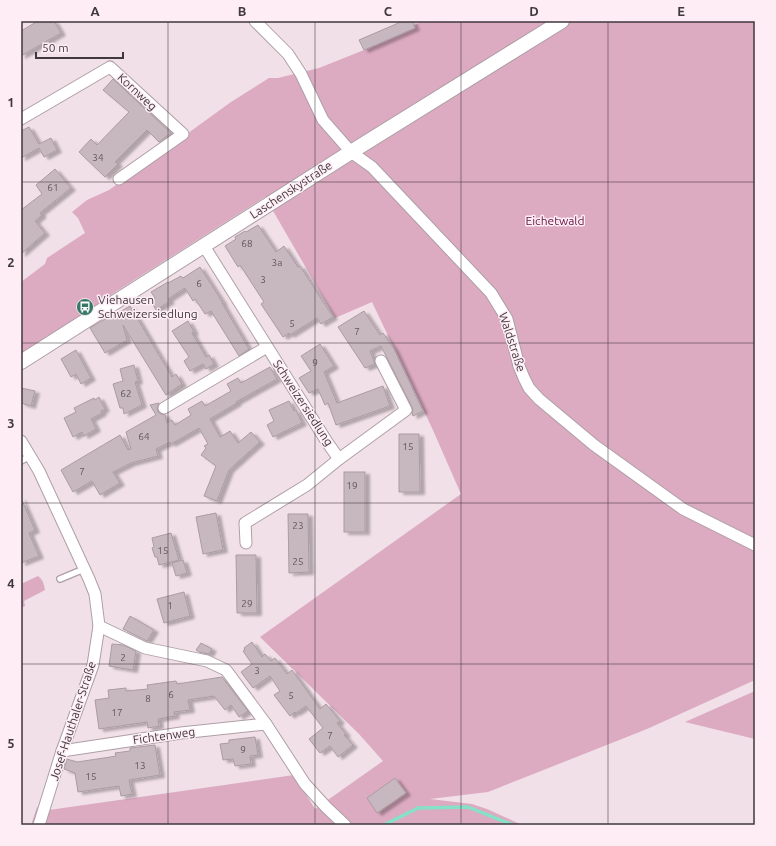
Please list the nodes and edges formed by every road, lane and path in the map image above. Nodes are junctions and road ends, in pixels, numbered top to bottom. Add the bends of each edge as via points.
1 (255, 21) edge
2 (562, 21) edge
3 (21, 119) edge
4 (351, 152) junction
5 (119, 178) dead end
6 (204, 246) junction
7 (267, 347) junction
8 (381, 361) dead end
9 (21, 362) edge
10 (164, 408) dead end
11 (21, 441) edge
12 (26, 458) edge
13 (339, 459) junction
14 (246, 542) dead end
15 (755, 545) edge
16 (84, 568) junction
17 (60, 580) dead end
18 (99, 626) junction
19 (266, 724) junction
20 (62, 751) junction
21 (39, 825) edge
22 (346, 825) edge

1 - 4 street, Waldstraße via 288,54 301,74 323,120
2 - 4 street, Laschenskystraße
3 - 5 street, Kornweg via 110,67 182,134
4 - 6 street, Laschenskystraße
4 - 15 street, Waldstraße via 372,167 491,293 506,319 524,378 539,399 594,444 683,509
6 - 7 street, Schweizersiedlung
6 - 9 street, Laschenskystraße
7 - 10 street, Schweizersiedlung
7 - 13 street, Schweizersiedlung
8 - 13 street, Schweizersiedlung via 406,410
11 - 12 street, Josef-Hauthaler-Straße
12 - 16 street, Josef-Hauthaler-Straße via 39,471
13 - 14 street, Schweizersiedlung via 307,485 245,523
16 - 17 lane
16 - 18 street, Josef-Hauthaler-Straße via 95,594
18 - 19 street via 145,648 207,662 226,670
18 - 20 street, Josef-Hauthaler-Straße via 93,665
19 - 20 street, Fichtenweg
19 - 22 street via 305,784
20 - 21 street, Josef-Hauthaler-Straße

